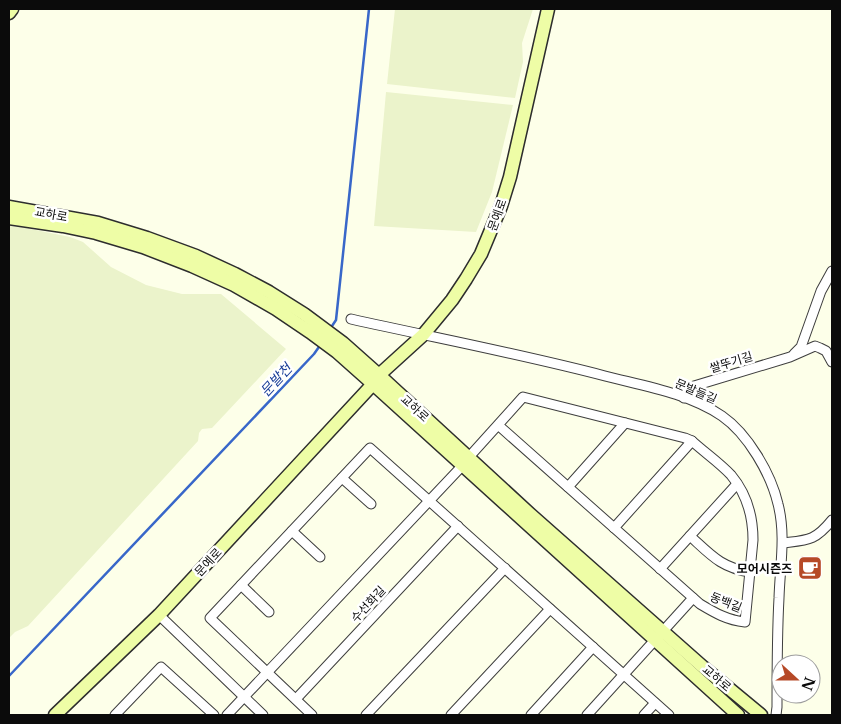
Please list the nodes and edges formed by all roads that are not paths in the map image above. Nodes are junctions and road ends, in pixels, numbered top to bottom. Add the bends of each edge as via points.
1 (12, 9) edge
2 (548, 9) edge
3 (9, 13) edge
4 (9, 207) edge
5 (9, 218) edge
6 (832, 271) edge
7 (351, 320) dead end
8 (314, 327) junction
9 (422, 335) junction
10 (790, 357) junction
11 (832, 362) edge
12 (376, 379) junction
13 (684, 398) junction
14 (625, 423) junction
15 (498, 426) junction
16 (692, 441) junction
17 (466, 461) junction
18 (342, 478) junction
19 (737, 484) junction
20 (568, 487) junction
21 (429, 500) junction
22 (371, 504) dead end
23 (832, 520) edge
24 (458, 526) junction
25 (614, 528) junction
26 (292, 531) junction
27 (690, 536) junction
28 (783, 543) junction
29 (320, 557) dead end
30 (504, 568) junction
31 (660, 569) junction
32 (750, 572) junction
33 (241, 585) junction
34 (693, 598) junction
35 (550, 609) junction
36 (269, 612) dead end
37 (159, 615) junction
38 (659, 635) junction
39 (593, 648) junction
40 (268, 672) junction
41 (624, 675) junction
42 (244, 697) junction
43 (296, 699) junction
44 (655, 703) junction
45 (55, 715) edge
46 (115, 715) edge
47 (214, 715) edge
48 (227, 715) edge
49 (263, 715) edge
50 (312, 715) edge
51 (366, 715) edge
52 (451, 715) edge
53 (532, 715) edge
54 (587, 715) edge
55 (644, 715) edge
56 (669, 715) edge
57 (738, 715) edge
58 (761, 715) edge
59 (776, 715) edge

1 - 3 street
2 - 9 street, 문예로 via 510,177 492,231 452,300
4 - 8 street, 교하로 via 98,223 196,256 260,288
5 - 8 street, 교하로 via 96,232 143,247 234,285
6 - 10 street via 821,291 801,347
7 - 9 street, 문발들길
8 - 12 street, 교하로
9 - 12 street, 문예로
9 - 13 street, 문발들길 via 565,366
10 - 11 street, 쌀뚜기길 via 815,346 826,351
10 - 13 street, 쌀뚜기길 via 694,386
12 - 17 street, 교하로
12 - 37 street, 문예로
13 - 28 street, 문발들길 via 724,417 753,449 778,503
14 - 15 street, 동백길 via 523,397
14 - 16 street, 동백길
14 - 20 street
15 - 17 street, 동백길
15 - 20 street, 동백길
16 - 19 street, 동백길
16 - 25 street
17 - 21 street
17 - 38 street, 교하로
18 - 21 street via 370,448
18 - 22 street
18 - 26 street
19 - 27 street
19 - 32 street, 동백길 via 753,526
20 - 25 street, 동백길
21 - 24 street
21 - 40 street
23 - 28 street via 823,532 808,540
24 - 30 street
24 - 43 street, 수선화길
25 - 31 street, 동백길
26 - 29 street
26 - 33 street
27 - 31 street
27 - 32 street via 728,567
28 - 59 street, 문발들길 via 776,647
30 - 35 street
30 - 51 street
31 - 34 street, 동백길
32 - 34 street, 동백길 via 745,622 720,615
33 - 36 street
33 - 40 street via 210,618
34 - 38 street
35 - 39 street
35 - 52 street
37 - 42 street
37 - 45 street, 문예로
38 - 41 street
38 - 57 street, 교하로
38 - 58 street, 교하로
39 - 41 street
39 - 53 street
40 - 42 street
40 - 43 street
41 - 44 street
41 - 54 street
42 - 48 street
42 - 49 street
43 - 50 street
44 - 55 street
44 - 56 street
46 - 47 street via 161,667

